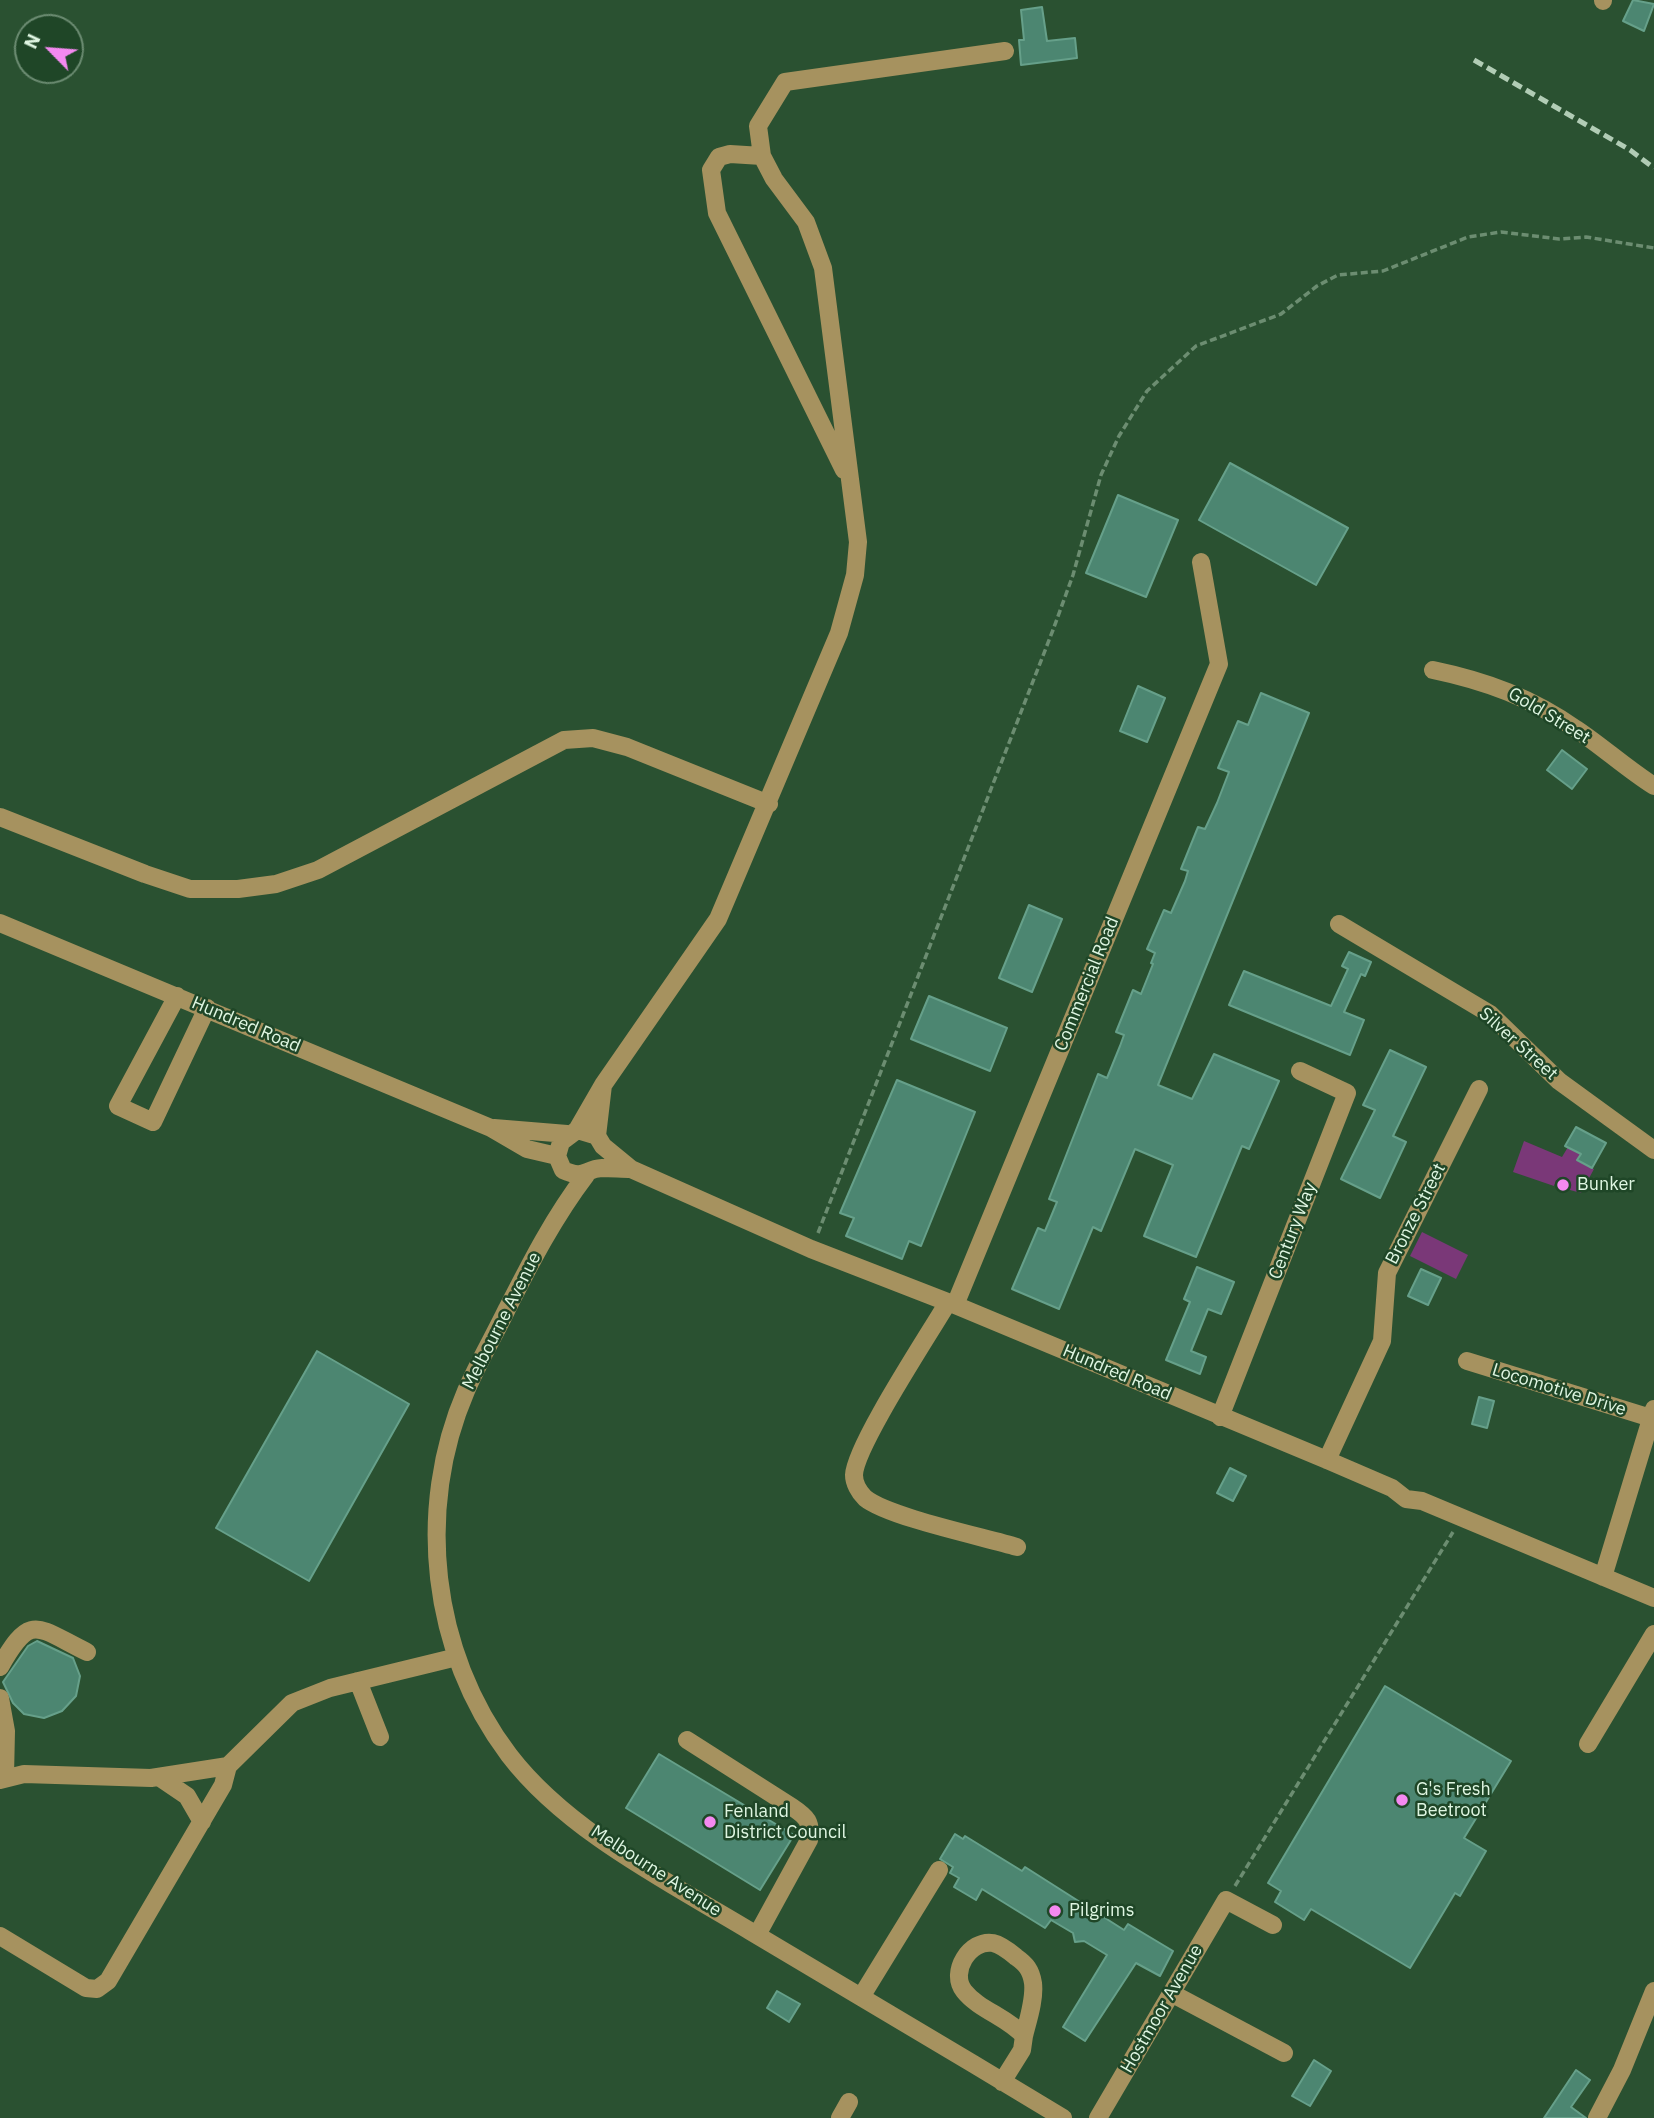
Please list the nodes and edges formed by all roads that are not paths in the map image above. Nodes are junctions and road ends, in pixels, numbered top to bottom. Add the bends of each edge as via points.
1 (1005, 51) dead end
2 (762, 156) junction
3 (850, 482) junction
4 (1201, 562) dead end
5 (1433, 670) dead end
6 (1654, 786) edge
7 (769, 804) junction
8 (0, 817) edge
9 (0, 923) edge
10 (1339, 924) dead end
11 (177, 996) junction
12 (207, 1008) junction
13 (1300, 1071) dead end
14 (603, 1085) junction
15 (1479, 1089) dead end
16 (491, 1128) junction
17 (572, 1132) junction
18 (600, 1141) junction
19 (1654, 1150) edge
20 (560, 1163) junction
21 (631, 1169) junction
22 (592, 1171) junction
23 (556, 1214) junction
24 (952, 1304) junction
25 (1466, 1361) dead end
26 (1652, 1413) edge
27 (1220, 1417) junction
28 (1326, 1460) junction
29 (1017, 1547) dead end
30 (1603, 1577) junction
31 (1654, 1598) edge
32 (1654, 1634) edge
33 (87, 1652) dead end
34 (457, 1657) junction
35 (0, 1667) edge
36 (358, 1681) junction
37 (0, 1698) edge
38 (380, 1737) dead end
39 (687, 1740) dead end
40 (1588, 1744) dead end
41 (228, 1766) junction
42 (159, 1777) junction
43 (3, 1778) edge
44 (202, 1822) junction
45 (939, 1870) dead end
46 (1273, 1925) dead end
47 (757, 1935) junction
48 (0, 1936) edge
49 (1654, 1990) edge
50 (1171, 1993) junction
51 (861, 1997) junction
52 (1024, 2036) junction
53 (1284, 2053) dead end
54 (1002, 2082) junction
55 (1063, 2118) edge
56 (1099, 2118) edge
57 (1597, 2118) edge

1 - 2 street via 785,82 758,126
2 - 3 street via 806,222 823,268
2 - 3 street via 719,157 711,170 717,213
3 - 7 street via 858,542 855,575 839,633
4 - 24 street, Commercial Road via 1219,664
5 - 6 street, Gold Street via 1508,690 1538,705
7 - 8 street via 627,747 593,738 564,740 318,870 276,884 238,889 190,889
7 - 14 street via 718,919
9 - 11 street, Hundred Road
10 - 19 street, Silver Street via 1490,1014 1559,1081
11 - 12 street, Hundred Road
11 - 12 street via 118,1106 153,1122
12 - 16 street, Hundred Road
13 - 27 street, Century Way via 1347,1093
14 - 17 street
14 - 18 street
15 - 28 street, Bronze Street via 1387,1273 1382,1341
16 - 17 street, Hundred Road
16 - 20 street, Hundred Road
17 - 18 street, Hundred Road
17 - 20 street via 561,1142
18 - 21 street, Hundred Road
18 - 22 street
20 - 22 street, Hundred Road via 575,1175
20 - 23 street, Melbourne Avenue
21 - 22 street, Hundred Road
21 - 24 street, Hundred Road via 811,1250
22 - 23 street, Melbourne Avenue
23 - 34 street, Melbourne Avenue via 465,1391 446,1450 436,1501 436,1545 440,1594
24 - 27 street, Hundred Road
24 - 29 street, Commercial Road via 873,1429 854,1473 856,1487 864,1497 892,1511
25 - 26 street, Locomotive Drive
26 - 30 street
27 - 28 street, Hundred Road
28 - 30 street, Hundred Road via 1392,1488 1406,1499 1422,1501
30 - 31 street, Hundred Road
32 - 40 street
33 - 35 street via 41,1629 30,1630 18,1636
34 - 36 street
34 - 47 street, Melbourne Avenue via 477,1707 510,1757 561,1807 628,1858
36 - 38 street
36 - 41 street via 292,1703
37 - 43 street via 6,1731
39 - 47 street via 792,1807 811,1825 809,1840
41 - 42 street
41 - 44 street
42 - 43 street via 24,1774
42 - 44 street via 187,1796
44 - 48 street via 108,1981 97,1989 86,1989
45 - 51 street
46 - 50 street, Hostmoor Avenue via 1226,1899
47 - 51 street, Melbourne Avenue
49 - 57 street
50 - 53 street
50 - 56 street, Hostmoor Avenue
51 - 54 street, Melbourne Avenue
52 - 52 street via 964,1991 959,1981 966,1956 981,1944 998,1944 1027,1964 1033,1983
52 - 54 street via 1022,2050
54 - 55 street, Melbourne Avenue

